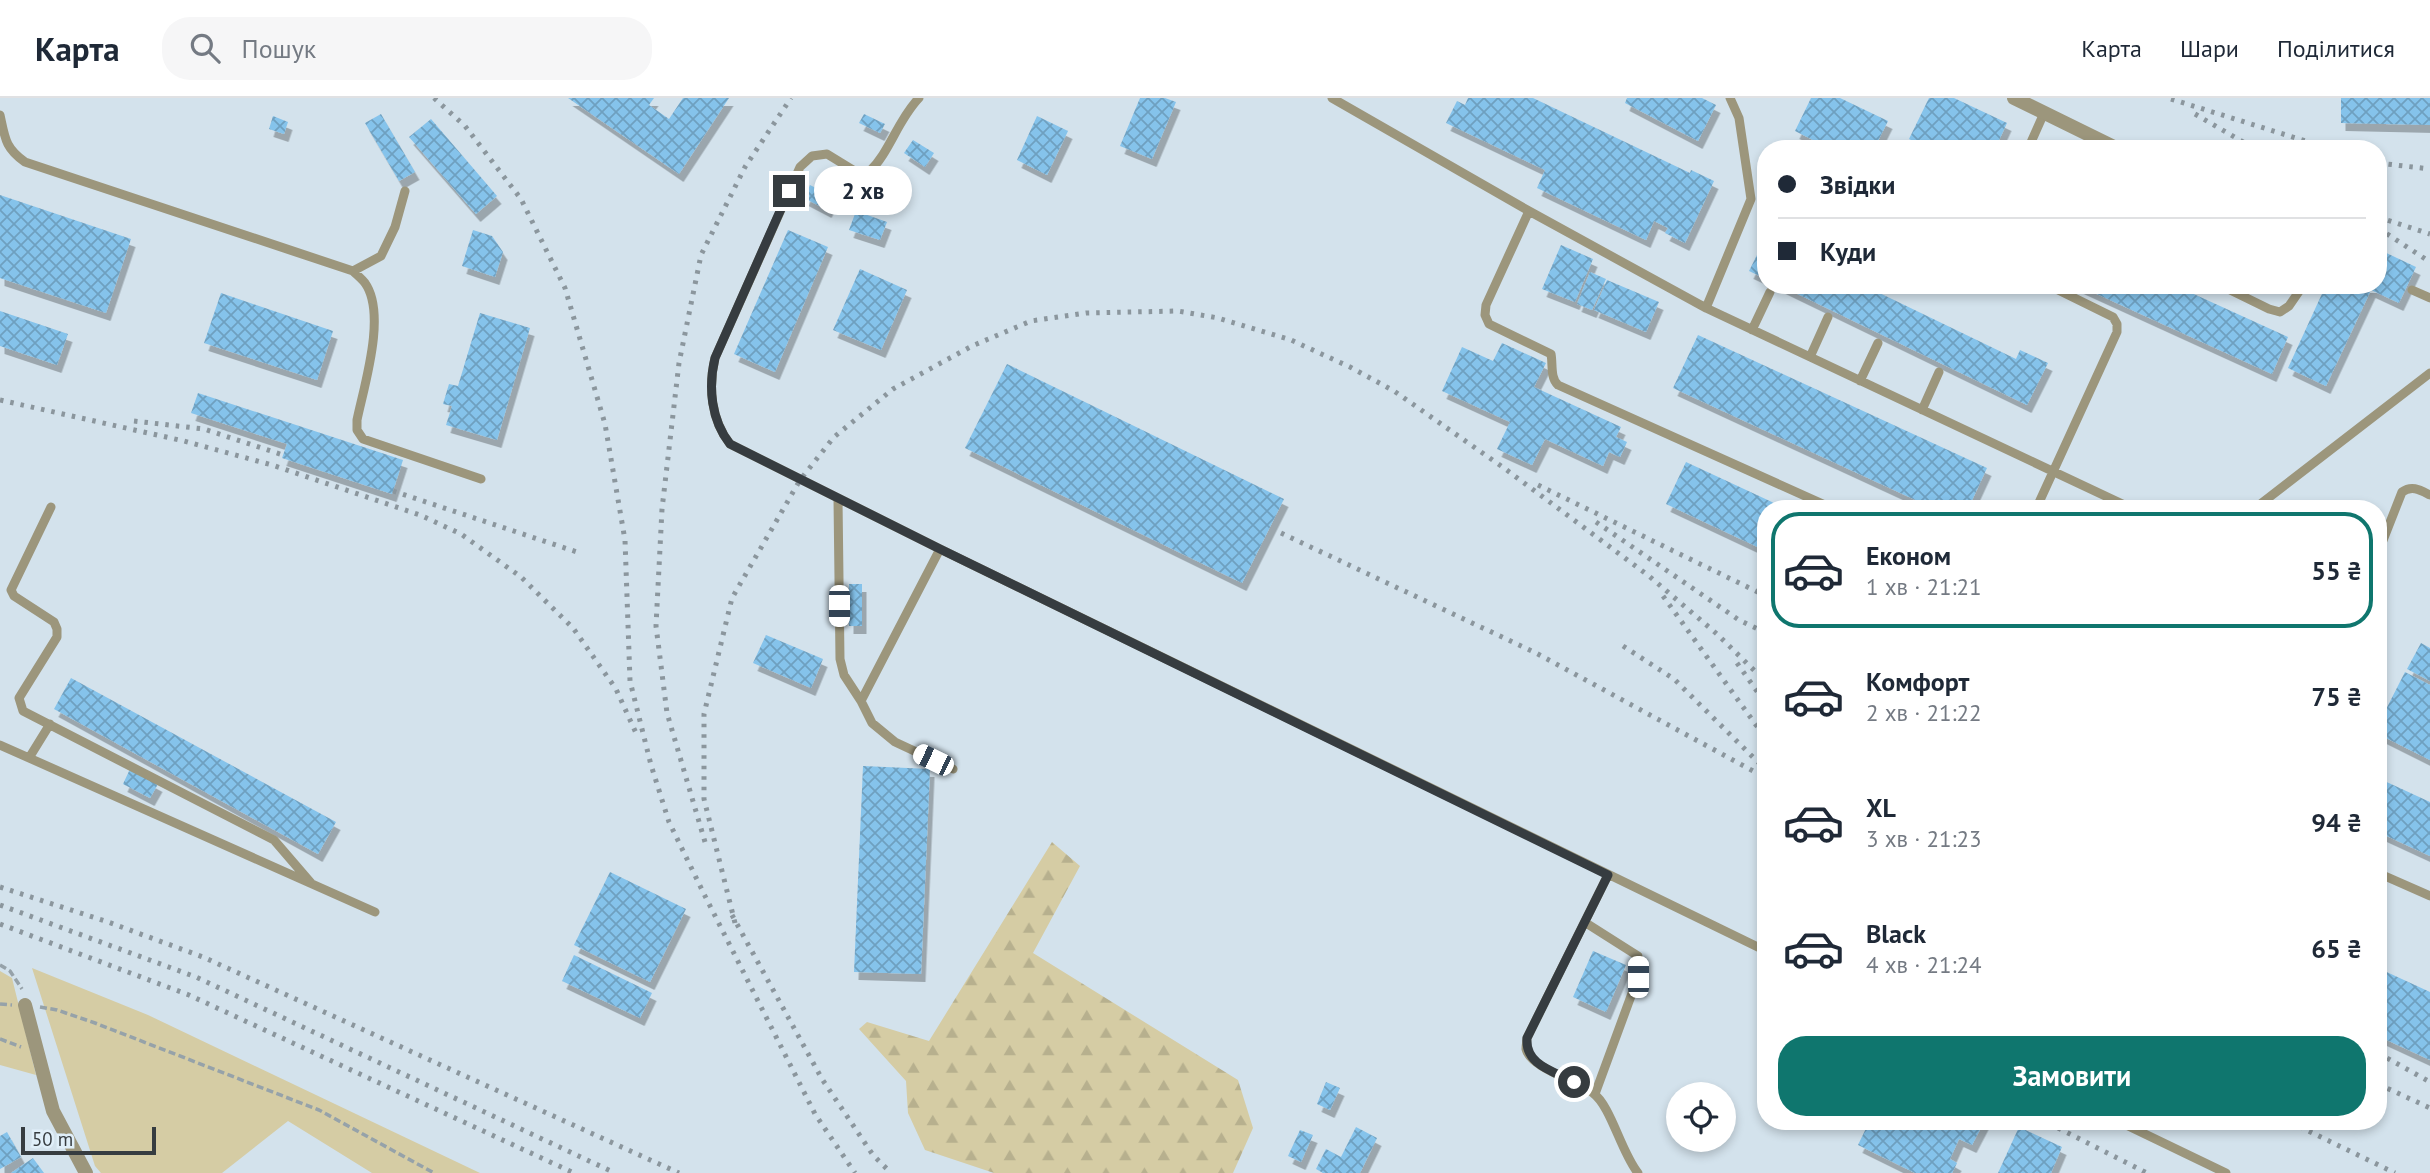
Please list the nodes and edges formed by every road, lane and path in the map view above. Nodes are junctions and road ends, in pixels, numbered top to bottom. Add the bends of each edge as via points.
1 (919, 98) edge
2 (1332, 98) edge
3 (1731, 98) edge
4 (2014, 98) edge
5 (2044, 113) junction
6 (0, 115) edge
7 (2032, 140) edge
8 (2100, 140) edge
9 (405, 191) dead end
10 (1529, 211) junction
11 (353, 271) junction
12 (2412, 290) dead end
13 (1769, 294) edge
14 (2066, 294) edge
15 (2238, 294) edge
16 (2297, 294) edge
17 (2430, 298) edge
18 (1706, 308) junction
19 (1828, 317) dead end
20 (1752, 330) junction
21 (1878, 343) dead end
22 (1810, 357) junction
23 (1939, 372) dead end
24 (2430, 373) edge
25 (1860, 381) junction
26 (1922, 410) junction
27 (2053, 472) junction
28 (481, 479) dead end
29 (2430, 495) edge
30 (838, 499) junction
31 (1814, 500) edge
32 (2040, 500) edge
33 (2114, 500) edge
34 (2266, 500) edge
35 (51, 507) dead end
36 (2387, 530) edge
37 (940, 549) junction
38 (861, 701) junction
39 (50, 724) junction
40 (0, 745) edge
41 (29, 758) junction
42 (953, 769) dead end
43 (1608, 875) junction
44 (2387, 877) edge
45 (311, 883) junction
46 (2430, 896) edge
47 (375, 912) dead end
48 (1586, 923) junction
49 (1757, 947) edge
50 (0, 965) edge
51 (25, 1005) junction
52 (1595, 1094) junction
53 (2137, 1130) edge
54 (86, 1173) edge
55 (433, 1173) edge
56 (1638, 1173) edge
57 (2226, 1173) edge

1 - 30 lane via 905,112 869,172 858,173 827,154 812,156 800,167 712,371 715,417 730,444
2 - 10 lane
3 - 18 lane via 1739,118 1751,199
4 - 5 street
5 - 7 lane
5 - 8 street
6 - 11 lane via 5,140 25,162
9 - 11 lane via 396,226 381,256
10 - 18 lane
10 - 31 lane via 1486,305 1489,324 1551,354 1554,382 1559,385
11 - 28 lane via 366,284 375,337 357,430 363,439
12 - 17 lane
13 - 20 lane
14 - 27 lane via 2113,317 2118,332
15 - 16 lane via 2280,312
18 - 20 lane
19 - 22 lane
20 - 22 lane
21 - 25 lane
22 - 25 lane
23 - 26 lane
24 - 34 lane
25 - 26 lane
26 - 27 lane
27 - 32 lane
27 - 33 lane
29 - 36 lane via 2417,488 2402,492
30 - 37 lane
30 - 38 lane via 839,659
35 - 39 lane via 11,590 57,629 19,698 23,711
37 - 38 lane
37 - 43 lane
38 - 42 lane via 872,723 895,742
39 - 41 lane
39 - 45 lane via 274,840
40 - 41 lane
41 - 45 lane
43 - 48 lane
43 - 49 lane
44 - 46 lane
45 - 47 lane
48 - 52 lane via 1638,956 1638,977
48 - 52 lane via 1527,1038 1526,1049 1532,1060
50 - 51 path via 21,985
51 - 54 street via 53,1111
51 - 55 path via 57,1010 319,1110
52 - 56 lane
53 - 57 lane

